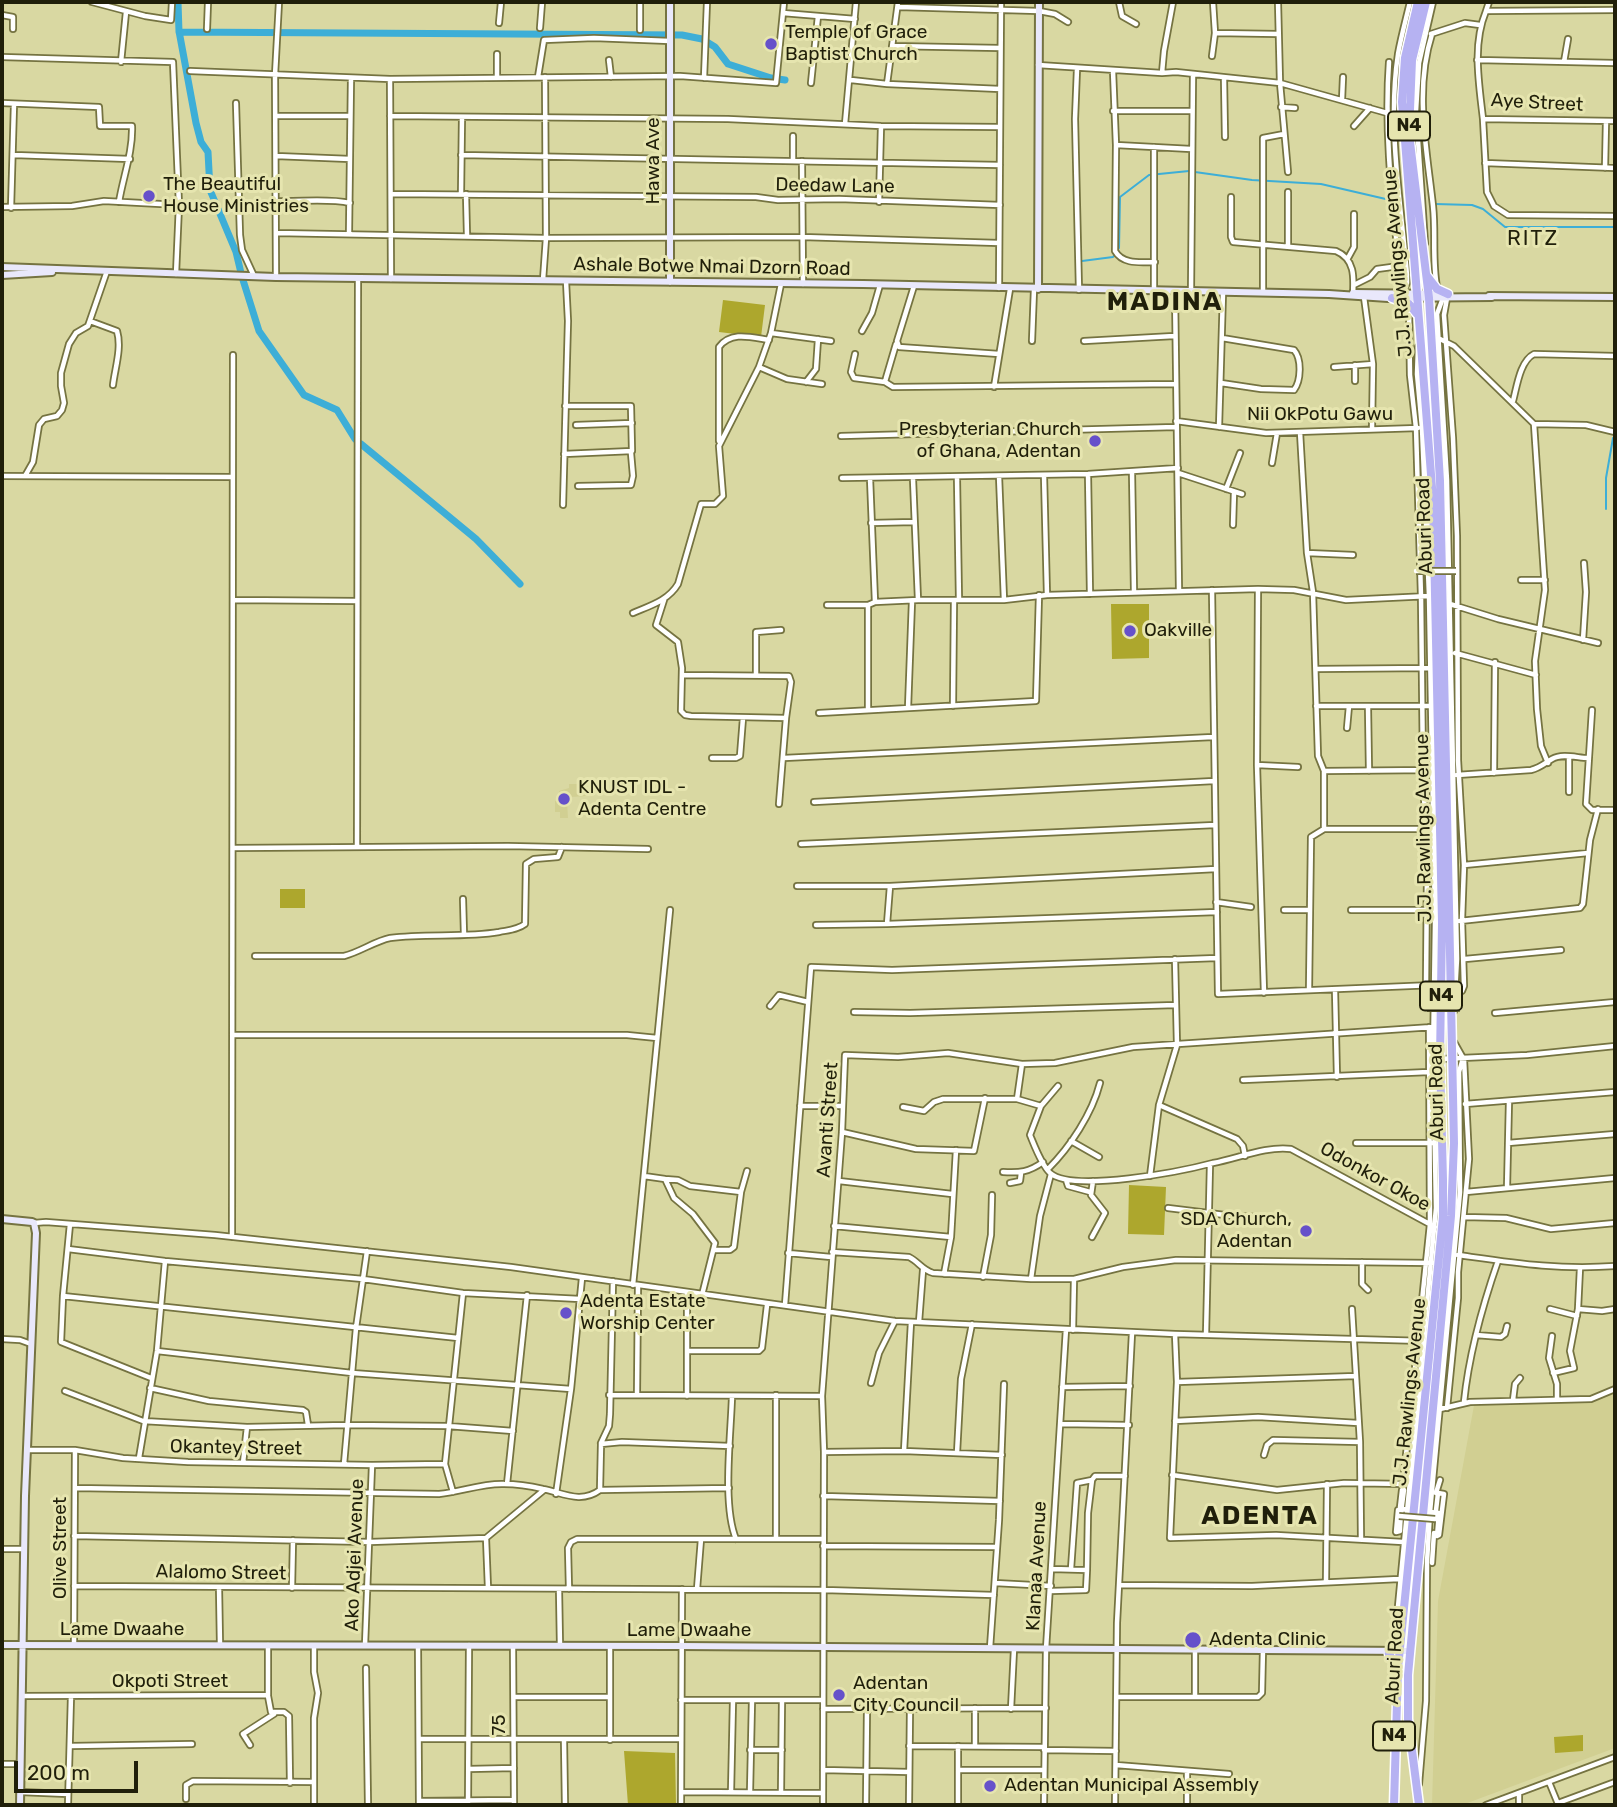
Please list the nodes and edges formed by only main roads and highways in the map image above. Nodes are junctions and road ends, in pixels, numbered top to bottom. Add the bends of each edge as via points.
1 (1418, 2) edge
2 (1426, 2) edge
3 (1423, 251) joint
4 (1426, 273) junction
5 (1423, 295) junction
6 (1448, 297) road end
7 (1392, 298) road end
8 (1419, 318) junction
9 (1446, 1059) junction
10 (1453, 1120) junction
11 (1461, 1134) road end
12 (1443, 1157) junction
13 (1436, 1169) road end
14 (1388, 1652) road end
15 (1398, 1668) junction
16 (1418, 1804) edge
17 (1394, 1805) edge

1 - 5 highway, J.J. Rawlings Avenue / N4 via 1405,58 1401,157
2 - 3 highway, J.J. Rawlings Avenue / N4 via 1416,36 1409,134
3 - 4 highway, Aburi Road / N4
4 - 5 highway, Aburi Road / N4
4 - 6 highway
5 - 8 highway, J.J. Rawlings Avenue / N4
5 - 9 highway, Aburi Road / N4 via 1430,322 1440,430 1448,680 1451,1039
7 - 8 highway via 1409,304
8 - 9 highway, J.J. Rawlings Avenue / N4 via 1429,427 1438,923 1434,1026
9 - 10 highway, Aburi Road / N4
9 - 12 highway, J.J. Rawlings Avenue / N4
10 - 11 highway
10 - 16 highway, Aburi Road / N4 via 1437,1414 1409,1653 1408,1719
12 - 13 highway
12 - 15 highway, J.J. Rawlings Avenue / N4 via 1443,1217 1405,1561
14 - 15 highway
15 - 17 highway, N4

